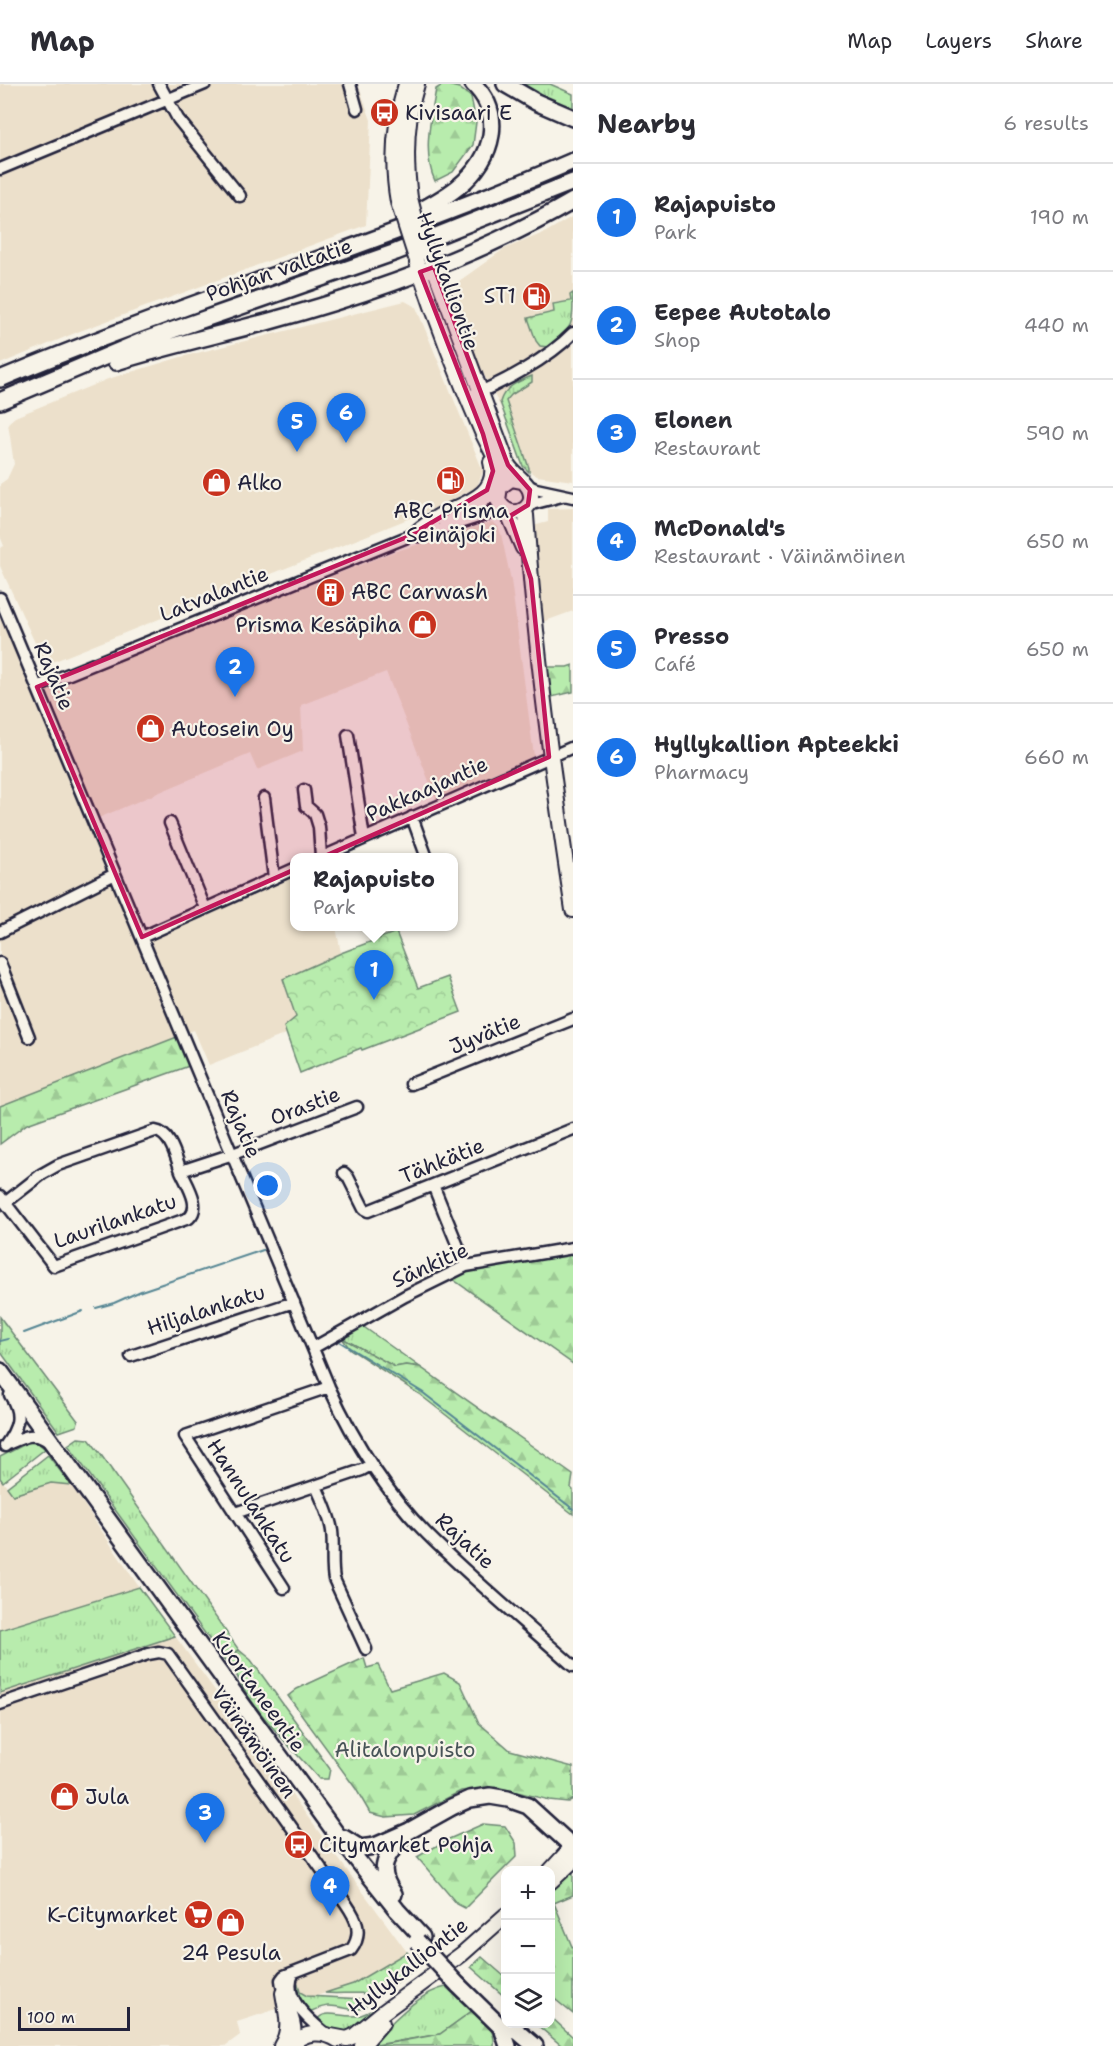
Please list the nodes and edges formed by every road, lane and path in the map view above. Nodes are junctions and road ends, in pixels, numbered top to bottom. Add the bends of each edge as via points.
1 (159, 84) edge
2 (205, 84) edge
3 (350, 84) edge
4 (406, 84) edge
5 (417, 84) edge
6 (473, 84) edge
7 (505, 84) edge
8 (168, 99) junction
9 (357, 109) dead end
10 (573, 118) edge
11 (573, 161) edge
12 (0, 169) edge
13 (573, 182) edge
14 (240, 196) dead end
15 (404, 200) junction
16 (573, 201) edge
17 (424, 262) junction
18 (207, 301) junction
19 (573, 333) edge
20 (0, 379) edge
21 (482, 392) junction
22 (468, 397) junction
23 (0, 402) edge
24 (483, 434) junction
25 (524, 483) junction
26 (500, 487) junction
27 (569, 496) edge
28 (516, 509) junction
29 (419, 530) junction
30 (407, 537) junction
31 (0, 598) edge
32 (37, 687) junction
33 (348, 735) dead end
34 (573, 747) edge
35 (549, 757) junction
36 (303, 790) dead end
37 (264, 798) dead end
38 (412, 817) junction
39 (170, 823) dead end
40 (364, 838) junction
41 (323, 853) edge
42 (332, 853) edge
43 (425, 853) edge
44 (290, 871) edge
45 (115, 873) junction
46 (274, 878) junction
47 (205, 908) junction
48 (573, 910) edge
49 (0, 932) edge
50 (142, 937) junction
51 (0, 963) edge
52 (573, 1019) edge
53 (29, 1037) dead end
54 (411, 1084) dead end
55 (357, 1107) dead end
56 (573, 1129) edge
57 (233, 1154) junction
58 (181, 1171) junction
59 (344, 1173) dead end
60 (433, 1185) junction
61 (3, 1199) edge
62 (573, 1248) edge
63 (466, 1266) junction
64 (294, 1302) junction
65 (312, 1348) junction
66 (131, 1356) dead end
67 (0, 1372) edge
68 (329, 1388) junction
69 (53, 1444) junction
70 (3, 1447) edge
71 (371, 1465) junction
72 (316, 1486) junction
73 (235, 1513) junction
74 (284, 1588) dead end
75 (366, 1649) dead end
76 (573, 1665) edge
77 (0, 1704) edge
78 (410, 1831) junction
79 (335, 1832) junction
80 (573, 1847) edge
81 (573, 1861) edge
82 (555, 1866) edge
83 (555, 1877) edge
84 (501, 1919) edge
85 (501, 1928) edge
86 (420, 1939) junction
87 (294, 1972) junction
88 (460, 1982) junction
89 (284, 1993) joint
90 (501, 2016) edge
91 (514, 2028) edge
92 (328, 2035) junction
93 (289, 2045) edge
94 (344, 2046) edge
95 (362, 2046) edge
96 (508, 2046) edge
97 (535, 2046) edge

1 - 8 street
2 - 8 street
3 - 9 street
4 - 15 main road, Hyllykalliontie via 394,144 395,184
5 - 15 main road, Hyllykalliontie via 407,134
6 - 18 highway via 490,108 492,129 484,158 464,183 428,207 381,230 260,274
7 - 10 highway
8 - 12 street
8 - 14 street via 178,119
11 - 18 highway, Pohjan valtatie via 380,239
13 - 23 highway, Pohjan valtatie via 396,252 147,339
15 - 17 main road, Hyllykalliontie, bridge
16 - 17 highway via 544,218
17 - 21 main road, Hyllykalliontie
17 - 22 main road, Hyllykalliontie
17 - 23 highway via 315,308 101,366
18 - 20 highway, Pohjan valtatie
19 - 21 street via 531,365
21 - 22 street
21 - 25 main road, Hyllykalliontie via 508,465
22 - 24 main road, Hyllykalliontie
24 - 26 main road, Hyllykalliontie via 499,469
24 - 29 main road via 493,471 487,490
25 - 26 main road via 511,479
25 - 27 street
25 - 28 main road via 531,495
26 - 28 main road via 498,501
26 - 29 street, Latvalantie via 477,507
27 - 28 street, Latvalantie
28 - 30 street, Latvalantie
28 - 35 main road via 526,515
29 - 30 street, Latvalantie
30 - 32 street, Latvalantie
31 - 32 street, Rajatie
32 - 45 street, Rajatie
33 - 40 street
34 - 35 street, Pakkaajantie
35 - 38 street, Pakkaajantie
35 - 48 main road
36 - 41 street via 306,806 315,814
37 - 46 street
38 - 40 street, Pakkaajantie
38 - 43 street
39 - 47 street
40 - 42 street, Pakkaajantie
44 - 46 street
45 - 49 street
45 - 50 street, Rajatie
46 - 47 street
47 - 50 street
50 - 57 street, Rajatie
51 - 53 street
52 - 54 street, Jyvätie
55 - 57 street, Orastie
56 - 60 street, Tähkätie
57 - 58 street, Orastie
57 - 64 street, Rajatie
58 - 61 street via 166,1136 155,1131 58,1165
58 - 61 street, Laurilankatu via 196,1207 189,1218 54,1266
59 - 60 street, Tähkätie via 368,1211
60 - 63 street
62 - 63 street, Sänkitie
63 - 65 street, Sänkitie
64 - 65 street, Rajatie
64 - 66 street, Hiljalankatu
65 - 68 street, Rajatie
67 - 69 highway, Kuortaneentie
67 - 70 street via 2,1384 16,1405 19,1423
68 - 71 street, Rajatie
68 - 73 street, Hannulankatu via 185,1436
69 - 70 street via 29,1435
69 - 79 highway, Kuortaneentie
71 - 72 street
71 - 76 street, Rajatie via 426,1533
72 - 73 street
72 - 75 street via 332,1532 334,1579
73 - 74 street, Hannulankatu
77 - 87 street, Väinämöinen via 148,1654 168,1654 359,1928 351,1950
78 - 79 highway via 366,1848
78 - 80 highway via 470,1799 490,1796 528,1806
78 - 86 highway via 386,1857 384,1873 386,1883 415,1922
79 - 86 highway, Kuortaneentie
80 - 82 main road
81 - 83 main road
84 - 92 main road, Hyllykalliontie via 354,2036 347,2039
85 - 95 main road, Hyllykalliontie via 380,2025
86 - 88 highway, Kuortaneentie
87 - 89 street via 280,1980
87 - 92 street via 292,1995 300,2010
88 - 90 highway, Kuortaneentie
88 - 96 highway via 502,2028
89 - 93 main road
91 - 97 highway
92 - 93 main road, Hyllykalliontie via 306,2035
92 - 94 main road

